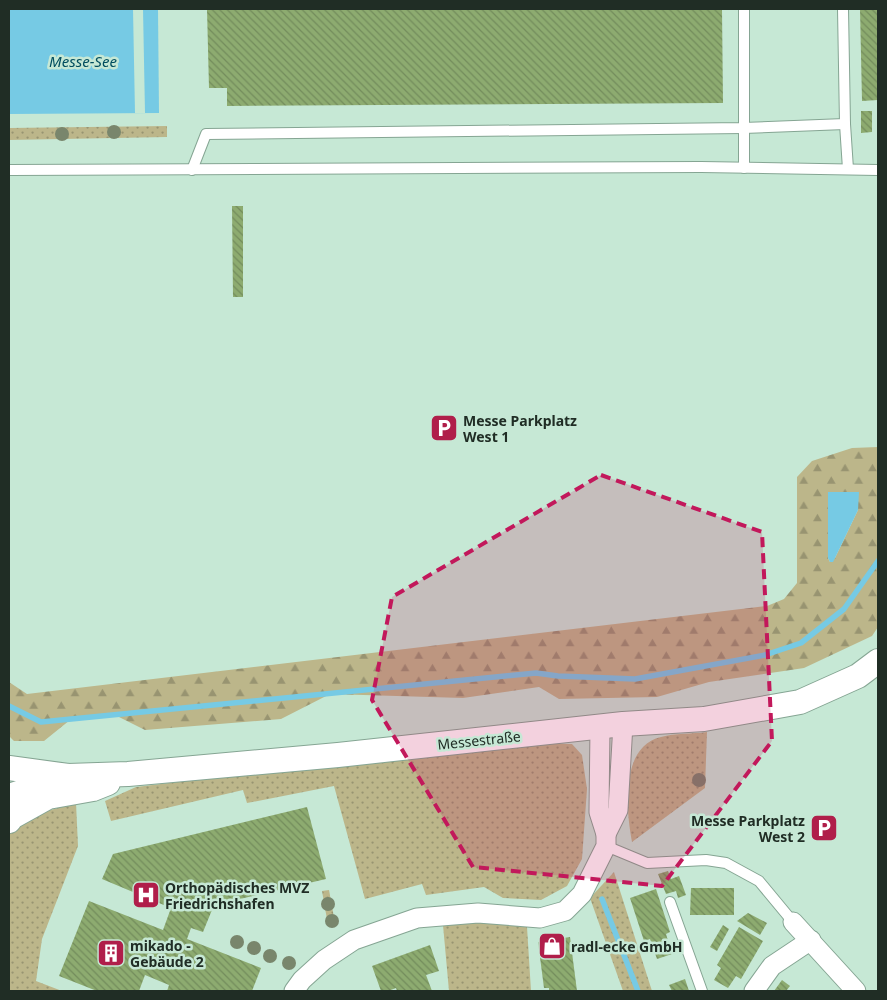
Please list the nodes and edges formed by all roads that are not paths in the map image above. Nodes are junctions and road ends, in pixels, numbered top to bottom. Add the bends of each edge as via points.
1 (744, 9) edge
2 (843, 9) edge
3 (845, 124) junction
4 (743, 128) junction
5 (744, 168) junction
6 (848, 169) junction
7 (9, 170) edge
8 (192, 170) junction
9 (878, 170) edge
10 (878, 661) edge
11 (623, 724) junction
12 (600, 727) junction
13 (9, 768) edge
14 (128, 774) junction
15 (68, 776) junction
16 (9, 796) edge
17 (9, 821) edge
18 (606, 840) junction
19 (670, 902) dead end
20 (793, 922) joint
21 (810, 940) junction
22 (294, 991) edge
23 (702, 991) edge
24 (754, 991) edge
25 (856, 991) edge

1 - 4 lane
2 - 3 lane
3 - 4 lane
3 - 6 lane
4 - 5 lane
4 - 8 lane via 206,134
5 - 6 lane
5 - 8 lane
6 - 9 lane
7 - 8 lane
10 - 11 street, Messestraße via 858,676 800,702 704,719
11 - 12 street, Messestraße
11 - 18 street via 618,810
12 - 14 street, Messestraße via 338,756
12 - 18 street via 599,812
13 - 15 street, Messestraße
14 - 15 street, Messestraße
14 - 17 street via 93,789 48,798
15 - 16 street, Messestraße
18 - 20 lane via 647,863 706,860 726,863 759,881
18 - 22 street via 582,894 565,910 540,918 478,913 416,918 354,940 324,960
19 - 23 lane
20 - 21 street
21 - 24 street via 772,966
21 - 25 street

